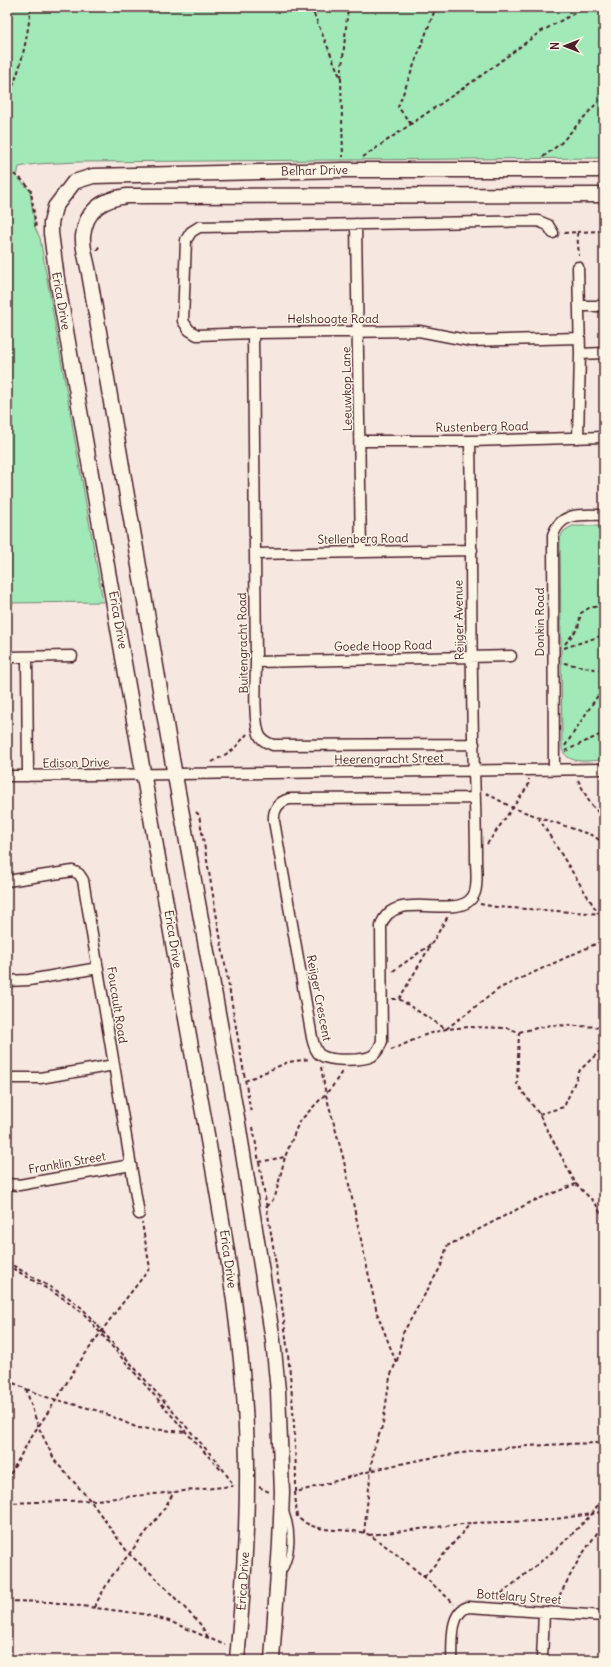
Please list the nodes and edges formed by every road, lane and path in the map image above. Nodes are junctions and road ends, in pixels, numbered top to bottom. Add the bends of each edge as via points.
1 (31, 7) edge
2 (310, 7) edge
3 (348, 7) edge
4 (436, 7) edge
5 (586, 7) edge
6 (594, 7) edge
7 (604, 15) edge
8 (341, 79) junction
9 (604, 95) edge
10 (7, 99) edge
11 (411, 124) junction
12 (362, 158) dead end
13 (343, 170) junction
14 (526, 170) junction
15 (604, 170) edge
16 (7, 173) edge
17 (604, 195) edge
18 (51, 223) joint
19 (356, 224) junction
20 (36, 228) dead end
21 (604, 231) edge
22 (577, 232) junction
23 (553, 233) joint
24 (578, 267) joint
25 (579, 306) junction
26 (604, 306) edge
27 (253, 333) junction
28 (359, 333) junction
29 (579, 338) junction
30 (604, 353) edge
31 (580, 354) junction
32 (604, 437) edge
33 (578, 438) junction
34 (360, 441) junction
35 (470, 441) junction
36 (604, 515) edge
37 (472, 550) junction
38 (361, 552) junction
39 (254, 554) junction
40 (604, 600) edge
41 (604, 635) edge
42 (72, 656) dead end
43 (511, 656) dead end
44 (7, 657) edge
45 (27, 657) junction
46 (472, 657) junction
47 (553, 661) junction
48 (256, 662) junction
49 (604, 671) edge
50 (604, 686) edge
51 (258, 724) junction
52 (604, 733) edge
53 (474, 744) junction
54 (565, 751) junction
55 (554, 752) junction
56 (210, 762) dead end
57 (604, 769) edge
58 (529, 770) junction
59 (554, 770) junction
60 (577, 770) junction
61 (474, 771) junction
62 (145, 774) junction
63 (174, 774) junction
64 (7, 776) edge
65 (28, 776) junction
66 (475, 794) junction
67 (512, 808) junction
68 (538, 816) junction
69 (604, 819) edge
70 (604, 844) edge
71 (476, 845) junction
72 (7, 881) edge
73 (467, 902) junction
74 (450, 905) junction
75 (598, 913) junction
76 (604, 914) edge
77 (604, 940) edge
78 (431, 944) junction
79 (98, 968) junction
80 (381, 973) junction
81 (7, 981) edge
82 (382, 999) junction
83 (399, 999) junction
84 (604, 1027) edge
85 (446, 1029) junction
86 (519, 1032) junction
87 (604, 1047) edge
88 (379, 1049) junction
89 (319, 1054) junction
90 (344, 1060) junction
91 (114, 1065) junction
92 (7, 1078) edge
93 (245, 1081) dead end
94 (326, 1095) junction
95 (539, 1114) junction
96 (286, 1157) junction
97 (259, 1162) dead end
98 (131, 1165) junction
99 (7, 1184) edge
100 (576, 1184) junction
101 (267, 1207) dead end
102 (139, 1214) joint
103 (604, 1221) edge
104 (7, 1262) edge
105 (7, 1265) edge
106 (101, 1331) junction
107 (396, 1362) junction
108 (7, 1380) edge
109 (26, 1389) junction
110 (57, 1399) junction
111 (38, 1426) junction
112 (186, 1432) junction
113 (604, 1443) edge
114 (223, 1471) junction
115 (7, 1480) edge
116 (233, 1486) junction
117 (239, 1487) dead end
118 (254, 1487) dead end
119 (174, 1492) junction
120 (291, 1492) dead end
121 (296, 1492) junction
122 (604, 1496) edge
123 (278, 1498) junction
124 (90, 1500) junction
125 (7, 1503) edge
126 (604, 1511) edge
127 (592, 1514) junction
128 (470, 1523) junction
129 (604, 1523) edge
130 (364, 1533) junction
131 (370, 1535) junction
132 (129, 1554) junction
133 (424, 1577) junction
134 (7, 1601) edge
135 (94, 1607) junction
136 (494, 1608) junction
137 (460, 1611) junction
138 (549, 1613) junction
139 (604, 1616) edge
140 (210, 1639) junction
141 (229, 1646) dead end
142 (236, 1660) edge
143 (272, 1660) edge
144 (452, 1660) edge
145 (542, 1660) edge

1 - 10 path via 28,35
2 - 8 path
3 - 8 path
4 - 11 path via 398,107
5 - 11 path via 540,32
6 - 7 path
8 - 13 path
9 - 14 path via 561,143
11 - 12 path
13 - 14 main road, Belhar Drive
13 - 18 main road, Belhar Drive via 92,176 74,182 55,207
14 - 15 main road, Belhar Drive
16 - 20 path via 12,173 31,191
17 - 63 main road, Belhar Drive via 127,196 110,198 96,207 86,222 83,237
18 - 62 main road, Erica Drive via 57,279
19 - 23 street via 538,221 548,225
19 - 27 street, Helshoogte Road via 204,226 191,232 186,243 183,320 189,330 197,335
19 - 28 street, Leeuwkop Lane
21 - 22 path
22 - 23 path
22 - 24 path
24 - 25 street
25 - 26 street
25 - 29 street
27 - 28 street, Helshoogte Road
27 - 39 street, Buitengracht Road
28 - 29 street, Helshoogte Road via 419,331 471,341
28 - 34 street, Leeuwkop Lane
29 - 31 street
30 - 31 street
31 - 33 street
32 - 33 street, Rustenberg Road
33 - 35 street, Rustenberg Road
34 - 35 street, Rustenberg Road
34 - 38 street, Leeuwkop Lane
35 - 37 street, Reijger Avenue
36 - 47 street, Donkin Road via 565,518 553,535
37 - 38 street, Stellenberg Road
37 - 46 street, Reijger Avenue
38 - 39 street, Stellenberg Road
39 - 48 street, Buitengracht Road
40 - 41 path via 600,606 581,613 578,628 561,650
42 - 45 street
43 - 46 street, Goede Hoop Road
44 - 45 street
45 - 65 street
46 - 48 street, Goede Hoop Road
46 - 53 street, Reijger Avenue
47 - 49 path
47 - 55 street, Donkin Road
48 - 51 street, Buitengracht Road
50 - 54 path via 565,747
51 - 53 street, Buitengracht Road via 259,735 273,745
51 - 56 path via 233,750
52 - 54 path
53 - 61 street, Reijger Avenue
54 - 55 path
55 - 59 street, Donkin Road
57 - 60 street, Heerengracht Street
58 - 59 street, Heerengracht Street
58 - 61 street, Heerengracht Street
58 - 67 path via 528,786
59 - 60 street, Heerengracht Street
60 - 69 path via 578,781 590,803
61 - 63 street, Heerengracht Street
61 - 66 street, Reijger Avenue
62 - 63 street, Heerengracht Street
62 - 65 street, Edison Drive
62 - 142 main road, Erica Drive via 224,1228 240,1353 246,1427 247,1505 244,1584
63 - 123 main road via 266,1289 278,1391
64 - 65 street, Edison Drive
66 - 67 path via 484,792
66 - 71 street
66 - 89 street, Reijger Crescent via 289,799 277,807 274,821 313,1043
67 - 68 path
67 - 71 path via 484,848
68 - 70 path via 594,836
68 - 75 path
71 - 73 street via 476,886 474,895
72 - 79 street, Foucault Road via 69,872 79,874 84,880
73 - 74 street
73 - 75 path via 496,907
74 - 78 path via 449,915
74 - 80 street via 400,907 390,912 381,926
75 - 76 path
77 - 85 path via 500,988
78 - 80 path via 390,973
78 - 83 path
79 - 81 street via 29,980
79 - 91 street, Foucault Road
80 - 82 street
82 - 83 path
82 - 88 street via 382,1041
83 - 85 path
84 - 86 path via 551,1025
85 - 86 path via 507,1028
85 - 88 path via 387,1051
86 - 95 path via 517,1084
87 - 95 path via 580,1070 564,1107
88 - 90 street, Reijger Crescent via 372,1056 363,1059
89 - 90 street, Reijger Crescent via 326,1058
89 - 93 path via 266,1070
89 - 94 path
90 - 94 path via 344,1068
91 - 92 street via 40,1078
91 - 98 street, Foucault Road
94 - 96 path via 299,1122
94 - 107 path via 343,1157 377,1312
95 - 100 path
96 - 97 path
96 - 101 path via 275,1198
98 - 99 street, Franklin Street via 19,1185
98 - 102 street, Foucault Road
100 - 103 path via 596,1204
100 - 107 path via 531,1202 447,1246 441,1266 403,1333
102 - 106 path via 150,1268
104 - 106 path via 69,1298 82,1308
105 - 106 path via 77,1308
106 - 110 path
106 - 112 path
106 - 114 path
107 - 130 path via 390,1377 383,1424 373,1451
108 - 109 path
109 - 110 path
109 - 111 path
110 - 111 path
110 - 112 path via 99,1411 138,1428
111 - 115 path
111 - 124 path via 55,1461
112 - 114 path
113 - 121 path via 481,1450 404,1463
114 - 116 path
116 - 117 path
116 - 119 path
118 - 123 path via 261,1488
119 - 124 path
119 - 132 path via 162,1512
120 - 121 path
121 - 130 path via 297,1517 306,1524 315,1528
122 - 127 path
123 - 143 main road via 278,1579
124 - 125 path
124 - 132 path
126 - 127 path
127 - 128 path via 540,1521
127 - 136 path via 561,1545 496,1598
128 - 131 path
128 - 133 path
129 - 138 path via 579,1559
130 - 131 path
131 - 133 path
132 - 135 path
132 - 140 path via 201,1625
133 - 137 path via 445,1594
134 - 135 path
135 - 140 path via 169,1620
136 - 137 street, Bottelary Street via 468,1607
136 - 138 street, Bottelary Street
137 - 144 street via 456,1618
138 - 139 street, Bottelary Street
138 - 145 street
140 - 141 path

